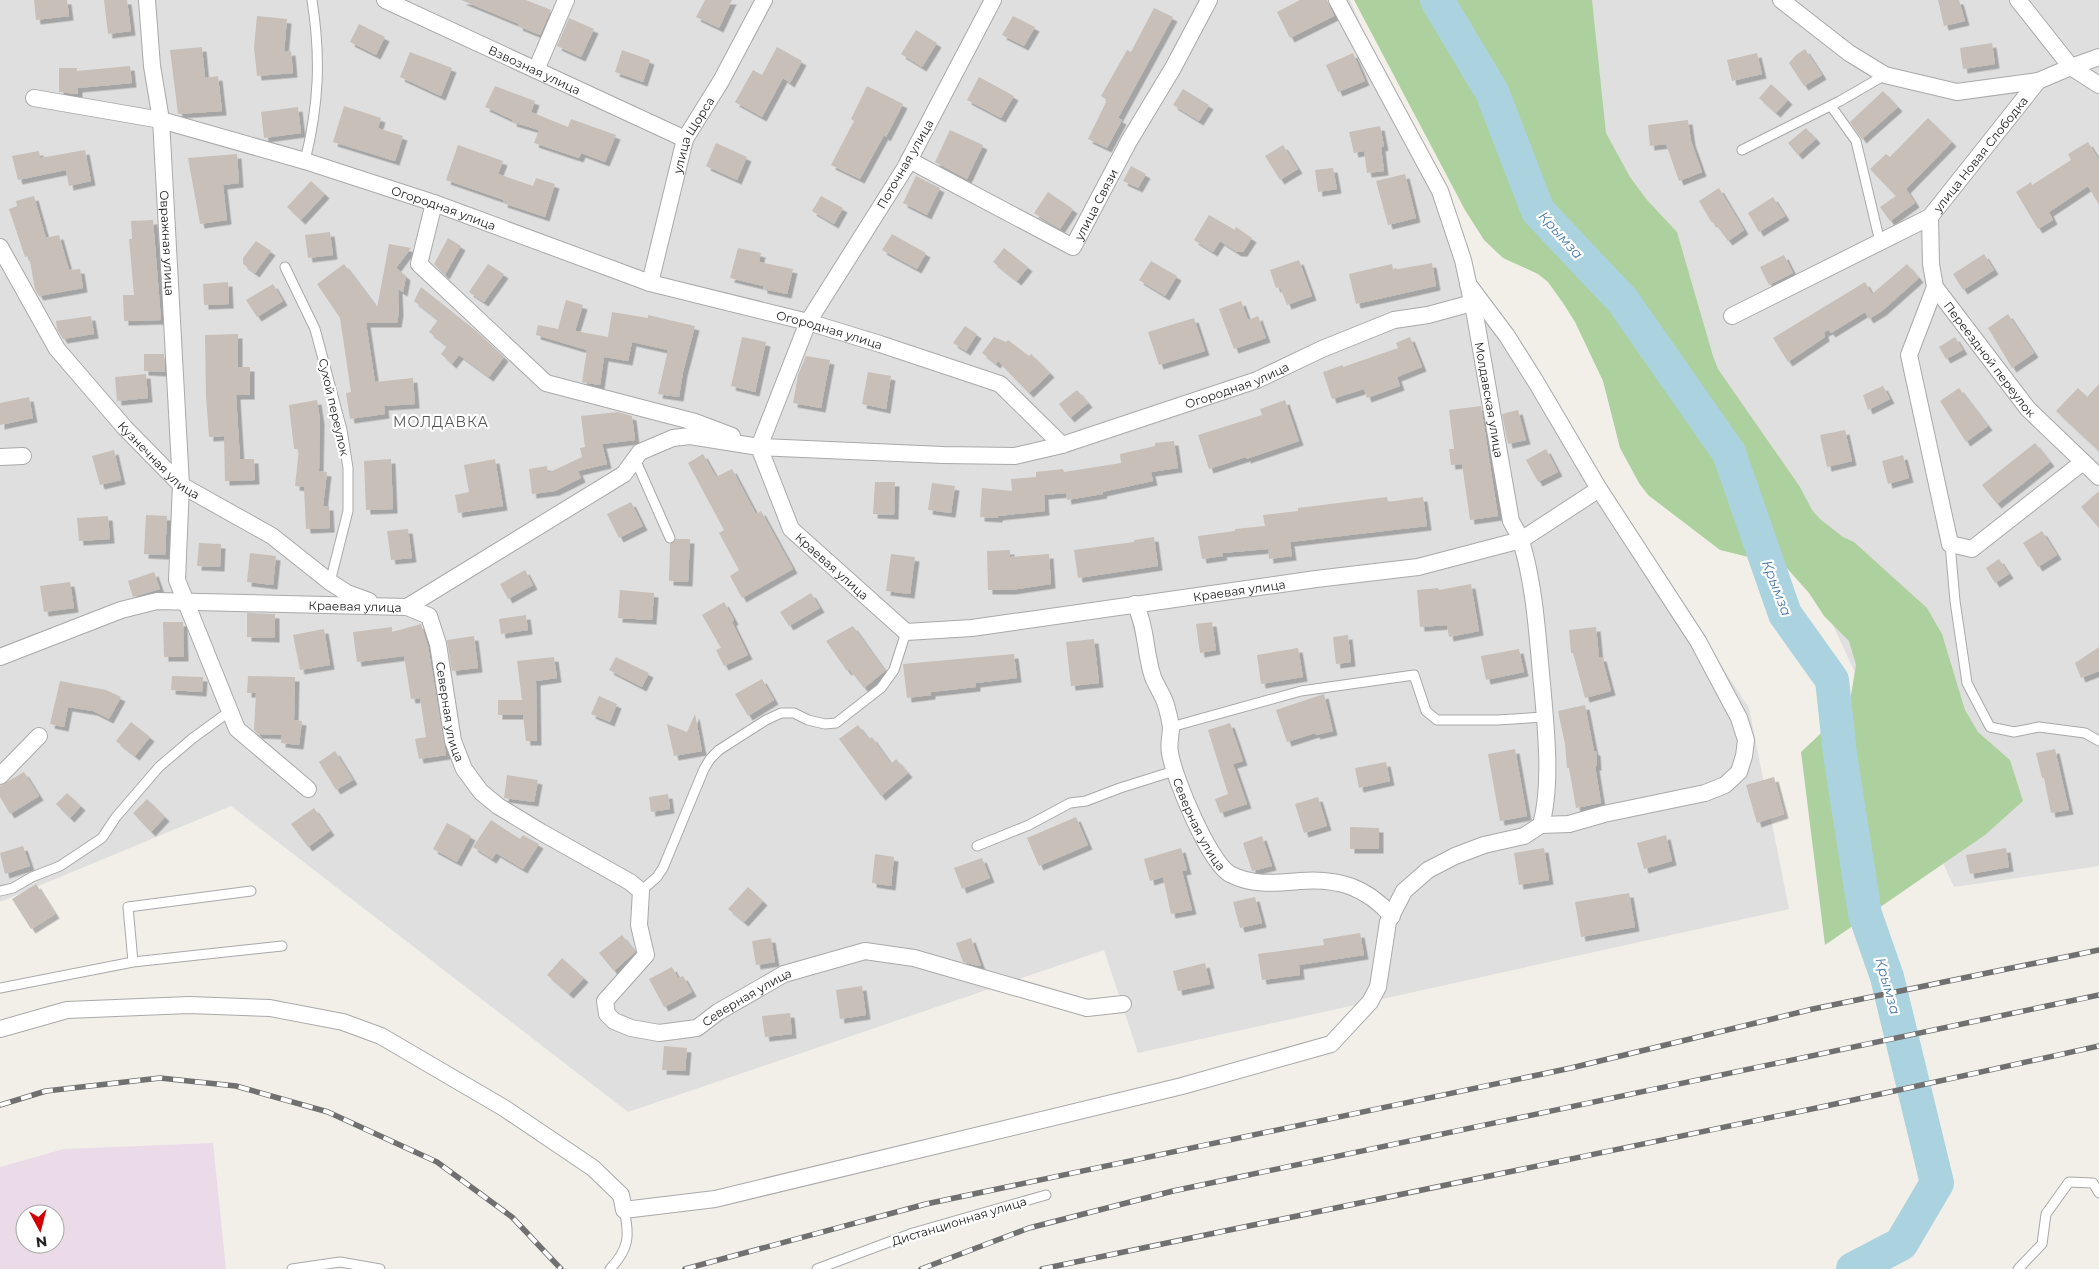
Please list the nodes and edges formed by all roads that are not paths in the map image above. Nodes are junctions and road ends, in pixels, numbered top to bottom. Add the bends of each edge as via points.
1 (146, 0) edge
2 (312, 0) edge
3 (385, 0) edge
4 (566, 0) edge
5 (764, 0) edge
6 (993, 0) edge
7 (1209, 0) edge
8 (1337, 0) edge
9 (1781, 0) edge
10 (2018, 0) edge
11 (2099, 57) edge
12 (2071, 67) junction
13 (536, 70) junction
14 (1885, 75) junction
15 (2038, 81) junction
16 (2099, 85) edge
17 (34, 98) dead end
18 (1831, 106) junction
19 (161, 120) junction
20 (686, 139) junction
21 (1742, 150) dead end
22 (909, 160) junction
23 (305, 161) junction
24 (434, 203) junction
25 (1930, 217) junction
26 (1880, 242) junction
27 (0, 246) edge
28 (285, 267) dead end
29 (650, 282) junction
30 (1468, 284) junction
31 (1935, 287) junction
32 (1472, 303) junction
33 (1732, 316) dead end
34 (808, 322) junction
35 (1062, 445) junction
36 (760, 447) junction
37 (23, 456) dead end
38 (0, 457) edge
39 (635, 459) junction
40 (2082, 462) junction
41 (2099, 477) edge
42 (181, 485) junction
43 (1599, 489) junction
44 (670, 538) dead end
45 (1521, 540) junction
46 (1950, 544) junction
47 (330, 582) junction
48 (187, 602) junction
49 (1135, 604) junction
50 (380, 606) junction
51 (407, 607) junction
52 (906, 632) junction
53 (0, 657) edge
54 (230, 711) junction
55 (1544, 716) junction
56 (1171, 727) junction
57 (39, 736) dead end
58 (2099, 741) edge
59 (1174, 771) junction
60 (0, 776) edge
61 (308, 790) dead end
62 (1541, 825) junction
63 (977, 846) dead end
64 (251, 891) dead end
65 (0, 892) edge
66 (641, 892) junction
67 (1392, 916) junction
68 (282, 946) dead end
69 (133, 962) junction
70 (0, 988) edge
71 (1123, 1004) dead end
72 (0, 1029) edge
73 (2099, 1193) edge
74 (1046, 1195) dead end
75 (624, 1210) junction
76 (292, 1269) edge
77 (380, 1269) edge
78 (610, 1269) edge
79 (817, 1269) edge
80 (2018, 1269) edge

1 - 19 street, Овражная улица
2 - 23 lane via 319,77 314,126
3 - 13 street, Взвозная улица
4 - 13 street
5 - 20 street, улица Щорса via 721,82
6 - 22 street, Поточная улица
7 - 22 street, улица Связи via 1073,246
8 - 30 street, Молдавская улица via 1440,191
9 - 14 street via 1849,53
10 - 12 street
11 - 12 street, улица Новая Слободка
12 - 15 street, улица Новая Слободка
12 - 16 street
13 - 20 street, Взвозная улица
14 - 15 street via 1957,92
14 - 18 lane
15 - 25 street, улица Новая Слободка
17 - 19 street, Огородная улица
18 - 21 lane
18 - 26 lane via 1856,141
19 - 23 street, Огородная улица
19 - 42 street, Овражная улица
20 - 29 street, улица Щорса
22 - 34 street, Поточная улица
23 - 24 street, Огородная улица
24 - 29 street, Огородная улица
24 - 36 street via 419,264 546,383 695,422
25 - 26 street, улица Новая Слободка
25 - 31 street, Переездной переулок
26 - 33 street, улица Новая Слободка
27 - 42 street, Кузнечная улица via 57,349 125,428
28 - 47 lane, Сухой переулок via 315,329 342,430 348,468 348,511
29 - 34 street, Огородная улица
30 - 32 street, Молдавская улица
30 - 43 street via 1507,336
31 - 40 street, Переездной переулок via 2028,409
31 - 46 street via 1909,355
32 - 35 street, Огородная улица via 1394,320 1256,380
32 - 45 street, Молдавская улица via 1510,521
34 - 35 street, Огородная улица via 1000,384
34 - 36 street, Поточная улица
35 - 36 street via 1015,456
36 - 39 street, Краевая улица via 690,436 674,438 640,452
36 - 52 street, Краевая улица via 791,529
37 - 38 street
39 - 44 lane
39 - 51 street, Краевая улица via 624,474
40 - 41 street, Переездной переулок
40 - 46 street via 1972,549
42 - 47 street, Кузнечная улица via 272,536
42 - 48 street, Овражная улица via 177,580
43 - 45 street, Краевая улица
43 - 62 street via 1698,641 1739,718 1746,740 1744,756 1739,772 1725,785 1705,793 1570,824
45 - 49 street, Краевая улица via 1418,567
45 - 55 street, Молдавская улица via 1537,629
46 - 58 lane via 1966,683 1990,727 2014,732 2039,727 2085,733
47 - 50 street, Кузнечная улица via 347,593
48 - 50 street, Краевая улица
48 - 53 street, Краевая улица via 157,601 121,610
48 - 54 street, Овражная улица
49 - 52 street, Краевая улица via 972,628
49 - 56 street, Северная улица via 1140,614 1152,675 1165,702
50 - 51 street, Краевая улица
51 - 66 street, Северная улица via 428,616 438,644 453,741 464,769 480,792 498,806 630,882
52 - 66 lane via 894,670 881,688 836,723 825,724 794,713 781,713 719,750 704,769 663,868
54 - 61 street, Овражная улица via 237,729
54 - 65 lane via 159,767 102,838 60,866
55 - 56 lane via 1437,720 1426,711 1414,675 1301,691
55 - 62 street, Молдавская улица via 1546,810
56 - 59 street, Северная улица via 1169,751
57 - 60 street
59 - 63 lane via 1086,801 1070,803 1029,825
59 - 67 street, Северная улица via 1213,855 1229,873 1254,882 1330,882 1357,887 1378,900
62 - 67 street via 1524,836 1484,845 1428,870 1404,891
64 - 69 lane via 128,907
66 - 71 street, Северная улица via 639,925 646,955 605,1001 607,1014 614,1021 631,1028 660,1033 697,1028 718,1012 784,974 865,952 914,958 1087,1008
67 - 75 street via 1388,922 1378,987 1370,1002 1331,1044 1182,1086 725,1196
68 - 69 lane
69 - 70 lane
72 - 75 street via 67,1010 189,1005 270,1008 343,1022 381,1036 504,1108 593,1168 621,1195
73 - 80 lane via 2093,1183 2068,1182 2046,1214 2042,1244
74 - 79 lane, Дистанционная улица via 912,1233
75 - 78 lane via 629,1230 625,1248
76 - 77 lane via 340,1262

